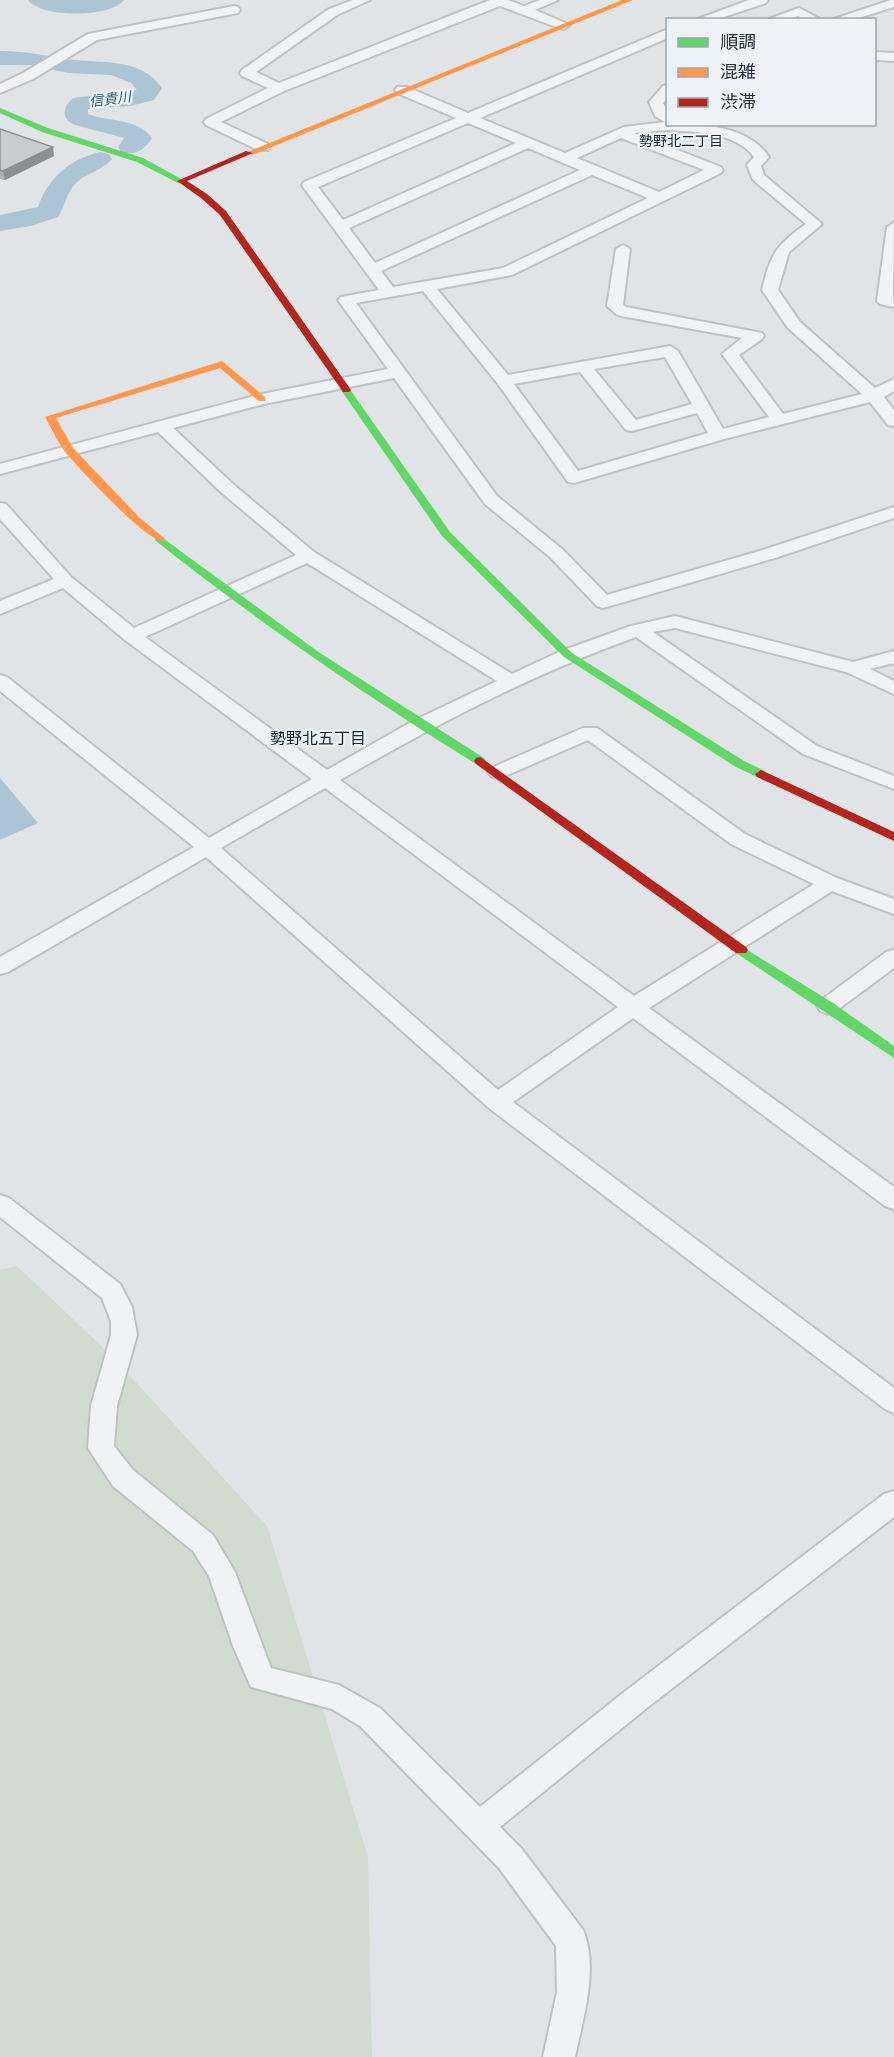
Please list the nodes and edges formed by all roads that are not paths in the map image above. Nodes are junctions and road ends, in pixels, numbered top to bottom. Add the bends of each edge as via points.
1 (364, 0) edge
2 (552, 0) edge
3 (629, 0) edge
4 (762, 0) edge
5 (498, 1) edge
6 (894, 3) edge
7 (234, 10) dead end
8 (524, 10) junction
9 (707, 18) edge
10 (779, 18) edge
11 (812, 18) edge
12 (844, 18) edge
13 (564, 25) junction
14 (666, 33) edge
15 (876, 56) edge
16 (894, 57) edge
17 (0, 88) edge
18 (279, 88) junction
19 (402, 90) junction
20 (666, 91) edge
21 (0, 110) edge
22 (466, 117) junction
23 (666, 117) edge
24 (666, 124) edge
25 (688, 126) edge
26 (622, 133) junction
27 (527, 143) junction
28 (263, 147) junction
29 (566, 158) junction
30 (591, 170) junction
31 (181, 181) junction
32 (658, 197) junction
33 (341, 226) junction
34 (894, 227) edge
35 (623, 249) dead end
36 (892, 265) edge
37 (373, 269) junction
38 (427, 286) junction
39 (389, 292) junction
40 (894, 302) edge
41 (583, 366) junction
42 (398, 372) junction
43 (504, 381) junction
44 (339, 382) junction
45 (894, 384) edge
46 (874, 396) junction
47 (262, 399) junction
48 (700, 406) junction
49 (779, 419) junction
50 (894, 421) edge
51 (163, 427) junction
52 (718, 435) junction
53 (69, 450) junction
54 (0, 469) edge
55 (0, 508) edge
56 (894, 512) edge
57 (308, 556) junction
58 (65, 581) junction
59 (227, 593) junction
60 (0, 608) edge
61 (638, 630) junction
62 (132, 636) junction
63 (568, 655) junction
64 (894, 657) edge
65 (853, 668) junction
66 (0, 681) edge
67 (512, 682) junction
68 (894, 688) edge
69 (420, 725) junction
70 (498, 772) junction
71 (325, 779) junction
72 (894, 783) edge
73 (894, 837) edge
74 (206, 846) junction
75 (830, 883) junction
76 (894, 907) edge
77 (731, 944) junction
78 (894, 957) edge
79 (0, 967) edge
80 (828, 1006) junction
81 (634, 1007) junction
82 (894, 1053) edge
83 (497, 1102) junction
84 (894, 1200) edge
85 (0, 1204) edge
86 (894, 1402) edge
87 (894, 1502) edge
88 (478, 1827) junction
89 (559, 2057) edge

1 - 18 street via 333,12 247,73
2 - 8 street
3 - 13 street
4 - 9 street
5 - 8 street
5 - 18 street
6 - 12 street
7 - 17 street via 93,36 28,76
8 - 13 street
10 - 11 street via 799,12
13 - 19 street
14 - 22 street
15 - 16 street
18 - 28 street via 211,122
19 - 22 street
19 - 28 street
20 - 23 street via 656,102
21 - 31 street via 45,130 140,160
22 - 27 street
22 - 33 street via 309,185
24 - 26 street
25 - 46 street via 724,134 759,149 762,157 754,165 758,177 815,224 787,242 776,258 770,290 794,326
26 - 29 street
26 - 32 street via 716,170
27 - 29 street
27 - 33 street
28 - 31 street
29 - 30 street
30 - 32 street
30 - 37 street
31 - 44 street via 222,213
32 - 38 street via 507,272
33 - 37 street
34 - 36 street
35 - 49 street via 615,306 621,311 756,336 730,354
36 - 40 street via 885,301
37 - 39 street
38 - 39 street
38 - 43 street
39 - 42 street via 346,300
41 - 43 street
41 - 48 street via 632,426
41 - 48 street via 670,351
42 - 44 street
42 - 56 street via 491,500 556,553 603,602 769,554
43 - 52 street via 574,478
44 - 47 street
44 - 63 street via 446,534
45 - 46 street
46 - 49 street
46 - 50 street
47 - 51 street
47 - 53 street via 222,364 50,417
48 - 52 street
49 - 52 street
51 - 53 street
51 - 57 street via 228,489
53 - 54 street
53 - 59 street via 135,519
55 - 58 street
57 - 59 street
57 - 67 street
58 - 60 street
58 - 62 street
59 - 62 street
59 - 69 street
61 - 63 street
61 - 65 street via 675,622
61 - 72 street via 810,750
62 - 71 street
63 - 67 street
63 - 73 street via 740,764
64 - 65 street
65 - 68 street
66 - 74 street
67 - 69 street
69 - 70 street
69 - 71 street
70 - 75 street via 590,732 738,839
70 - 77 street
71 - 74 street
71 - 81 street
74 - 79 street
74 - 83 street
75 - 76 street
75 - 77 street
77 - 80 street
77 - 81 street
78 - 80 street
80 - 82 street
81 - 83 street
81 - 84 street
83 - 86 street
85 - 88 street via 111,1291 122,1308 124,1346 104,1406 101,1448 123,1478 203,1543 221,1572 261,1678 339,1698 370,1717
87 - 88 street via 638,1698
88 - 89 street via 510,1858 572,1941 573,1992

